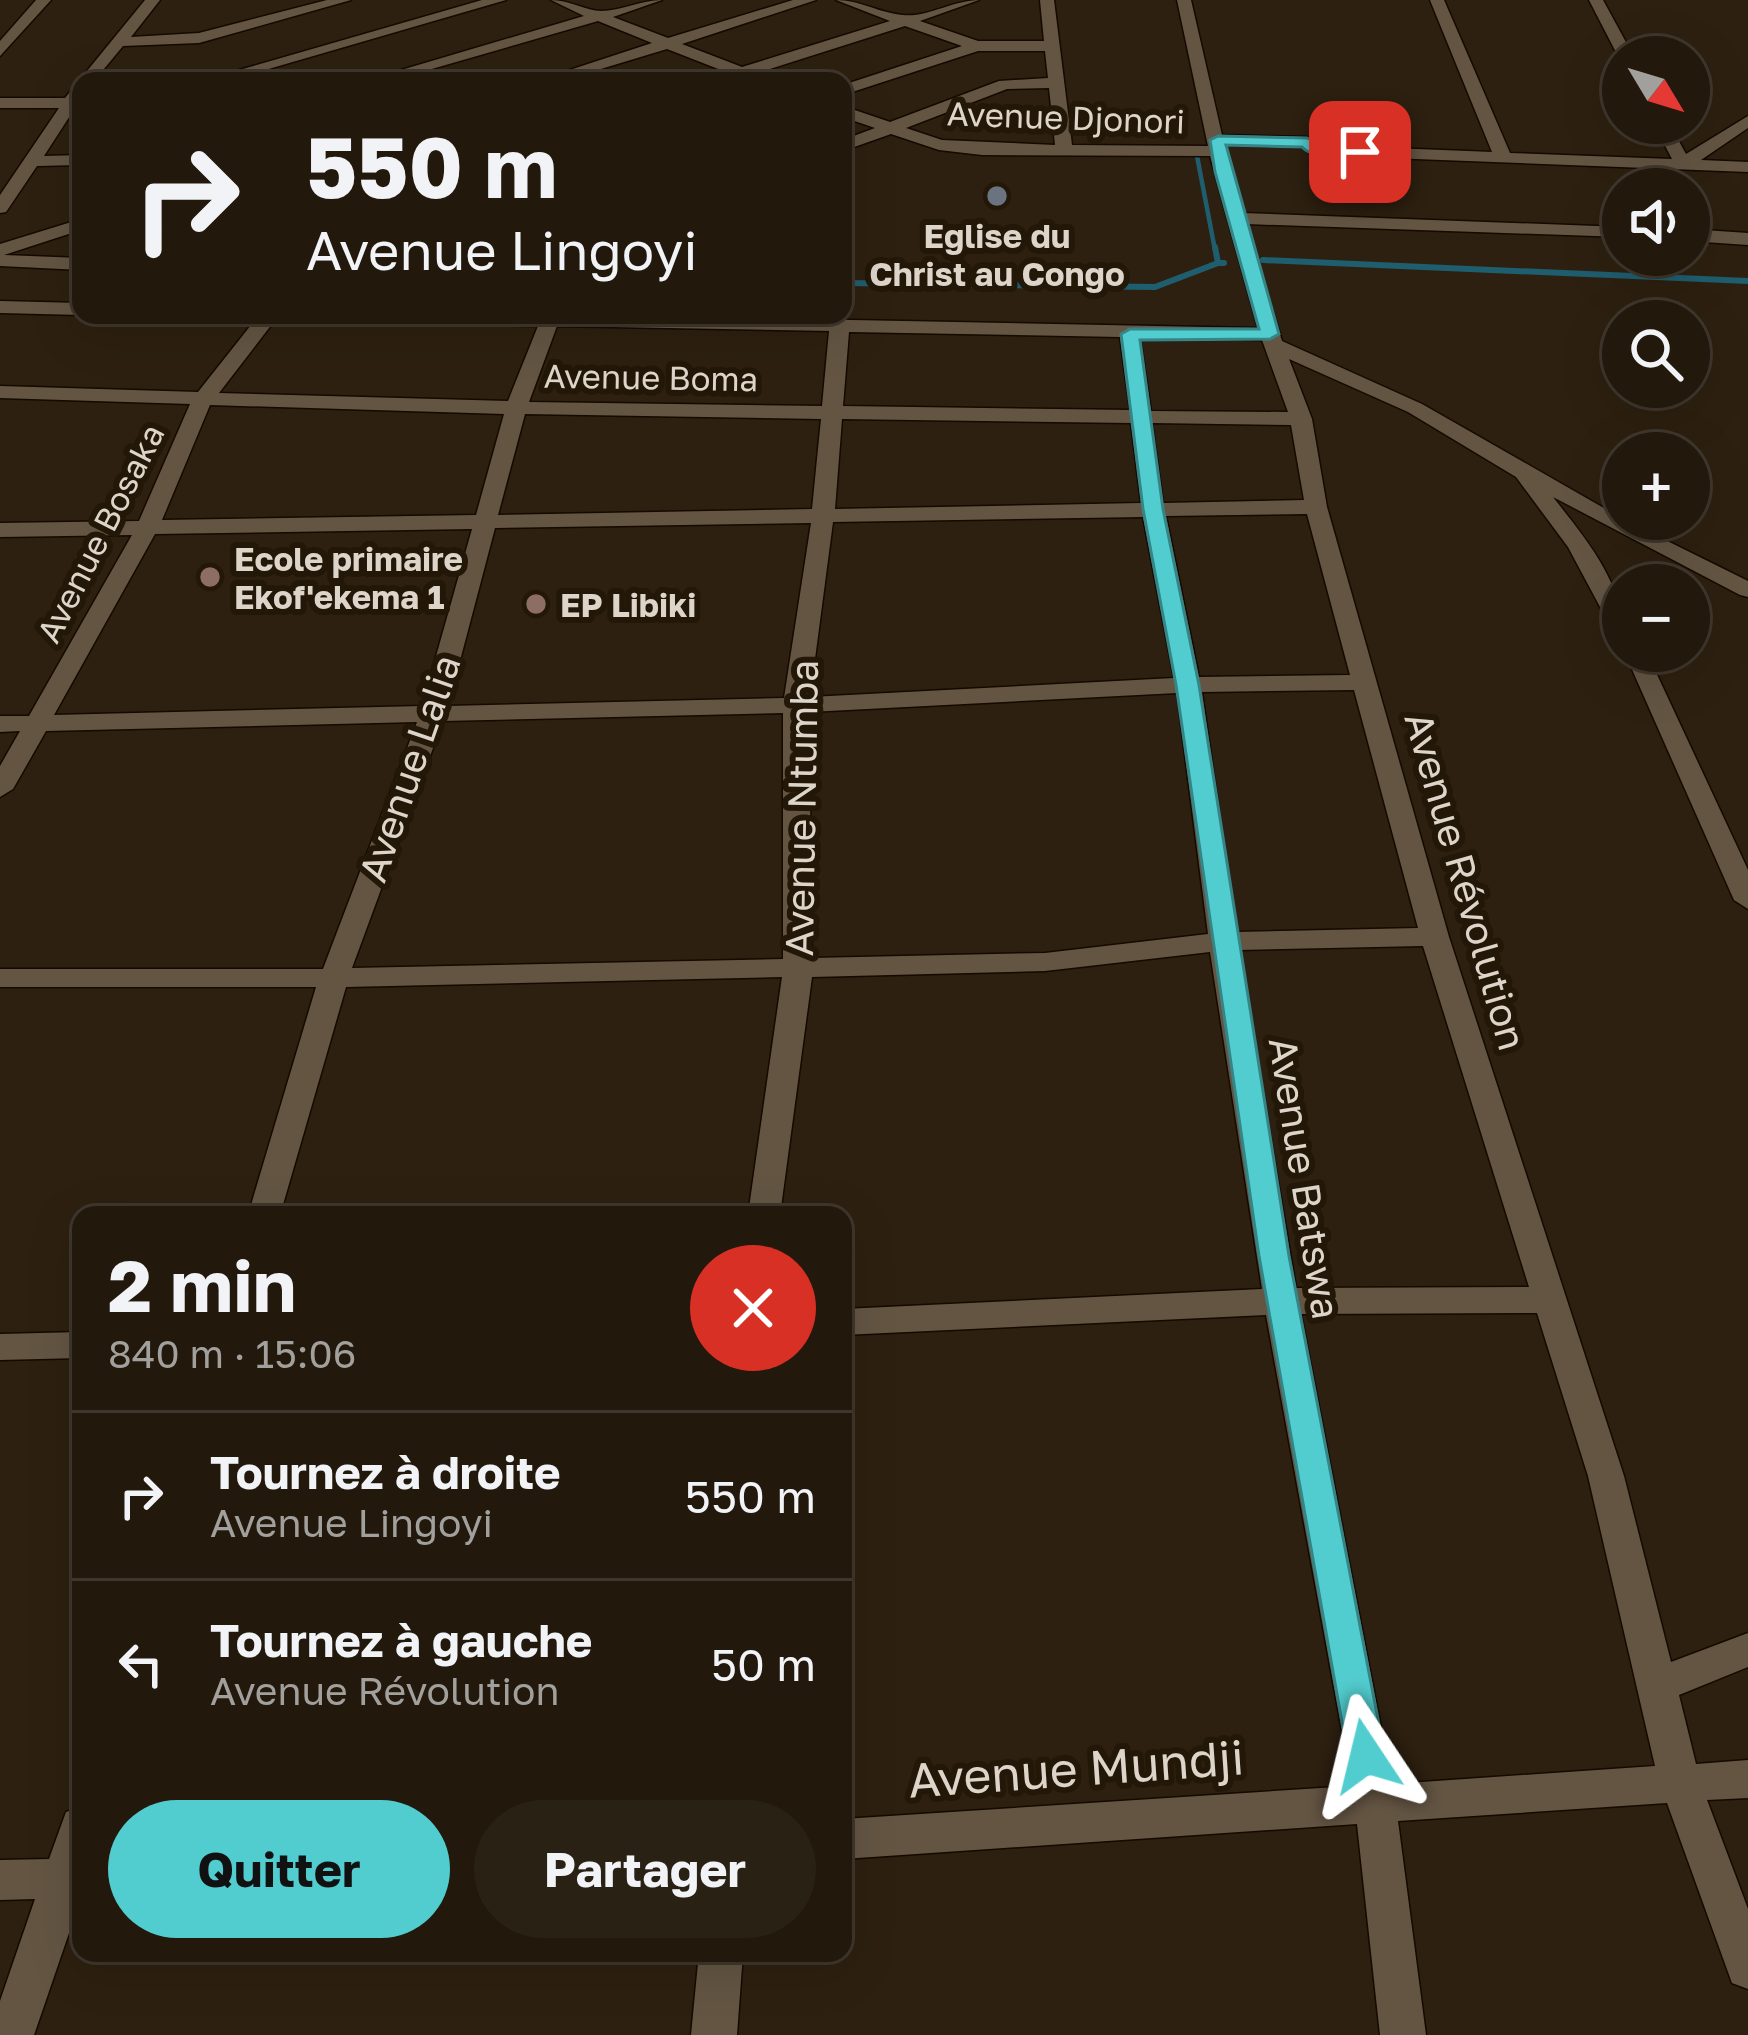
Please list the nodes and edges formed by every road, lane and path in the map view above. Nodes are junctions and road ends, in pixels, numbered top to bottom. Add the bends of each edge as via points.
1 (44, 0) edge
2 (140, 0) edge
3 (153, 0) edge
4 (275, 0) edge
5 (344, 0) edge
6 (499, 0) edge
7 (557, 0) edge
8 (656, 0) edge
9 (758, 0) edge
10 (809, 0) edge
11 (843, 0) edge
12 (972, 0) edge
13 (1047, 0) edge
14 (1184, 0) edge
15 (1437, 0) edge
16 (1596, 0) edge
17 (782, 8) junction
18 (599, 16) junction
19 (268, 20) junction
20 (901, 20) junction
21 (290, 29) dead end
22 (1615, 36) edge
23 (311, 38) dead end
24 (117, 42) junction
25 (670, 44) junction
26 (333, 46) junction
27 (977, 46) junction
28 (1051, 46) junction
29 (0, 51) edge
30 (355, 56) dead end
31 (93, 72) edge
32 (241, 72) edge
33 (405, 72) edge
34 (575, 72) edge
35 (740, 72) edge
36 (745, 72) edge
37 (1058, 83) junction
38 (852, 86) edge
39 (0, 104) edge
40 (72, 104) edge
41 (72, 108) edge
42 (852, 115) edge
43 (1748, 121) edge
44 (887, 129) junction
45 (852, 143) edge
46 (1672, 144) edge
47 (1219, 146) junction
48 (1064, 150) junction
49 (1503, 158) junction
50 (72, 160) edge
51 (34, 161) junction
52 (1683, 164) junction
53 (1748, 167) edge
54 (0, 208) edge
55 (1235, 218) junction
56 (72, 227) edge
57 (1602, 231) edge
58 (1710, 236) edge
59 (1748, 238) edge
60 (0, 250) edge
61 (0, 260) edge
62 (72, 264) edge
63 (0, 307) edge
64 (72, 309) edge
65 (262, 324) edge
66 (548, 324) edge
67 (805, 324) edge
68 (839, 328) junction
69 (1130, 334) junction
70 (1272, 339) junction
71 (0, 392) edge
72 (202, 400) junction
73 (516, 408) junction
74 (828, 412) junction
75 (1143, 417) junction
76 (1301, 419) junction
77 (1522, 472) junction
78 (1316, 507) junction
79 (1153, 509) junction
80 (823, 515) junction
81 (487, 522) junction
82 (147, 528) junction
83 (0, 530) edge
84 (1602, 588) edge
85 (1748, 590) edge
86 (1644, 672) edge
87 (1365, 682) junction
88 (1188, 685) junction
89 (796, 705) junction
90 (433, 713) junction
91 (0, 724) edge
92 (37, 724) junction
93 (0, 789) edge
94 (1748, 900) edge
95 (1435, 937) junction
96 (1223, 941) junction
97 (798, 968) junction
98 (0, 978) edge
99 (334, 978) junction
100 (267, 1206) edge
101 (765, 1206) edge
102 (1548, 1300) junction
103 (1282, 1301) junction
104 (852, 1322) edge
105 (72, 1345) edge
106 (0, 1347) edge
107 (1748, 1650) edge
108 (1658, 1684) junction
109 (1748, 1779) edge
110 (1680, 1783) junction
111 (1375, 1801) junction
112 (852, 1838) edge
113 (72, 1878) edge
114 (0, 1880) edge
115 (72, 1881) edge
116 (720, 1962) edge
117 (1748, 1968) edge
118 (11, 2035) edge
119 (714, 2035) edge
120 (1403, 2035) edge

1 - 29 street
2 - 3 street
3 - 24 street
4 - 19 street
5 - 19 street
6 - 26 street
7 - 18 street
8 - 18 street
9 - 17 street
10 - 17 street
11 - 20 street
12 - 20 street
13 - 28 street
14 - 47 street, Avenue Révolution
15 - 49 street
16 - 22 street
17 - 25 street
18 - 25 street
18 - 33 street
19 - 21 street
19 - 24 street via 200,38
20 - 27 street
20 - 36 street
23 - 26 street
24 - 31 street
25 - 34 street
25 - 35 street
26 - 30 street
26 - 32 street
27 - 28 street
27 - 38 street
28 - 37 street
37 - 44 street via 1005,84
37 - 48 street
39 - 40 street
41 - 51 street
42 - 44 street, Avenue Djonori
43 - 52 street
44 - 45 street
44 - 48 street, Avenue Djonori via 939,145
46 - 52 street
47 - 48 street, Avenue Djonori
47 - 49 street, Avenue Djonori via 1307,142 1312,150
47 - 55 street, Avenue Révolution
49 - 52 street, Avenue Djonori
50 - 51 street
51 - 54 street
52 - 53 street, Avenue Djonori
55 - 57 street
55 - 70 street, Avenue Révolution
56 - 60 street
58 - 59 street
61 - 62 street
63 - 64 street
65 - 72 street, Avenue Bosaka
66 - 73 street, Avenue Lalia
67 - 68 street
68 - 69 street
68 - 74 street, Avenue Ntumba
69 - 70 street
69 - 75 street, Avenue Batswa
70 - 76 street, Avenue Révolution
70 - 77 street via 1415,408
71 - 72 street, Avenue Boma
72 - 73 street, Avenue Boma
72 - 82 street, Avenue Bosaka
73 - 74 street, Avenue Boma
73 - 81 street, Avenue Lalia
74 - 75 street, Avenue Boma
74 - 80 street, Avenue Ntumba
75 - 76 street, Avenue Boma
75 - 79 street, Avenue Batswa
76 - 78 street, Avenue Révolution
77 - 84 street
77 - 85 street
78 - 79 street
78 - 87 street, Avenue Révolution
79 - 80 street
79 - 88 street, Avenue Batswa
80 - 81 street
80 - 89 street, Avenue Ntumba
81 - 82 street
81 - 90 street, Avenue Lalia
82 - 83 street
82 - 92 street, Avenue Bosaka
86 - 94 street
87 - 88 street
87 - 95 street, Avenue Révolution
88 - 89 street
88 - 96 street, Avenue Batswa
89 - 90 street
89 - 97 street, Avenue Ntumba
90 - 92 street
90 - 99 street, Avenue Lalia
91 - 92 street
92 - 93 street, Avenue Bosaka
95 - 96 street
95 - 102 street, Avenue Révolution
96 - 97 street via 1045,962
96 - 103 street, Avenue Batswa
97 - 99 street
97 - 101 street, Avenue Ntumba
98 - 99 street
99 - 100 street, Avenue Lalia
102 - 103 street
102 - 108 street, Avenue Révolution via 1606,1476
103 - 104 street
103 - 111 street, Avenue Batswa
105 - 106 street
107 - 108 street
108 - 110 street, Avenue Révolution
109 - 110 street, Avenue Mundji
110 - 111 street, Avenue Mundji
110 - 117 street, Avenue Révolution
111 - 112 street, Avenue Mundji
111 - 120 street, Avenue Batswa
113 - 114 street
115 - 118 street
116 - 119 street

